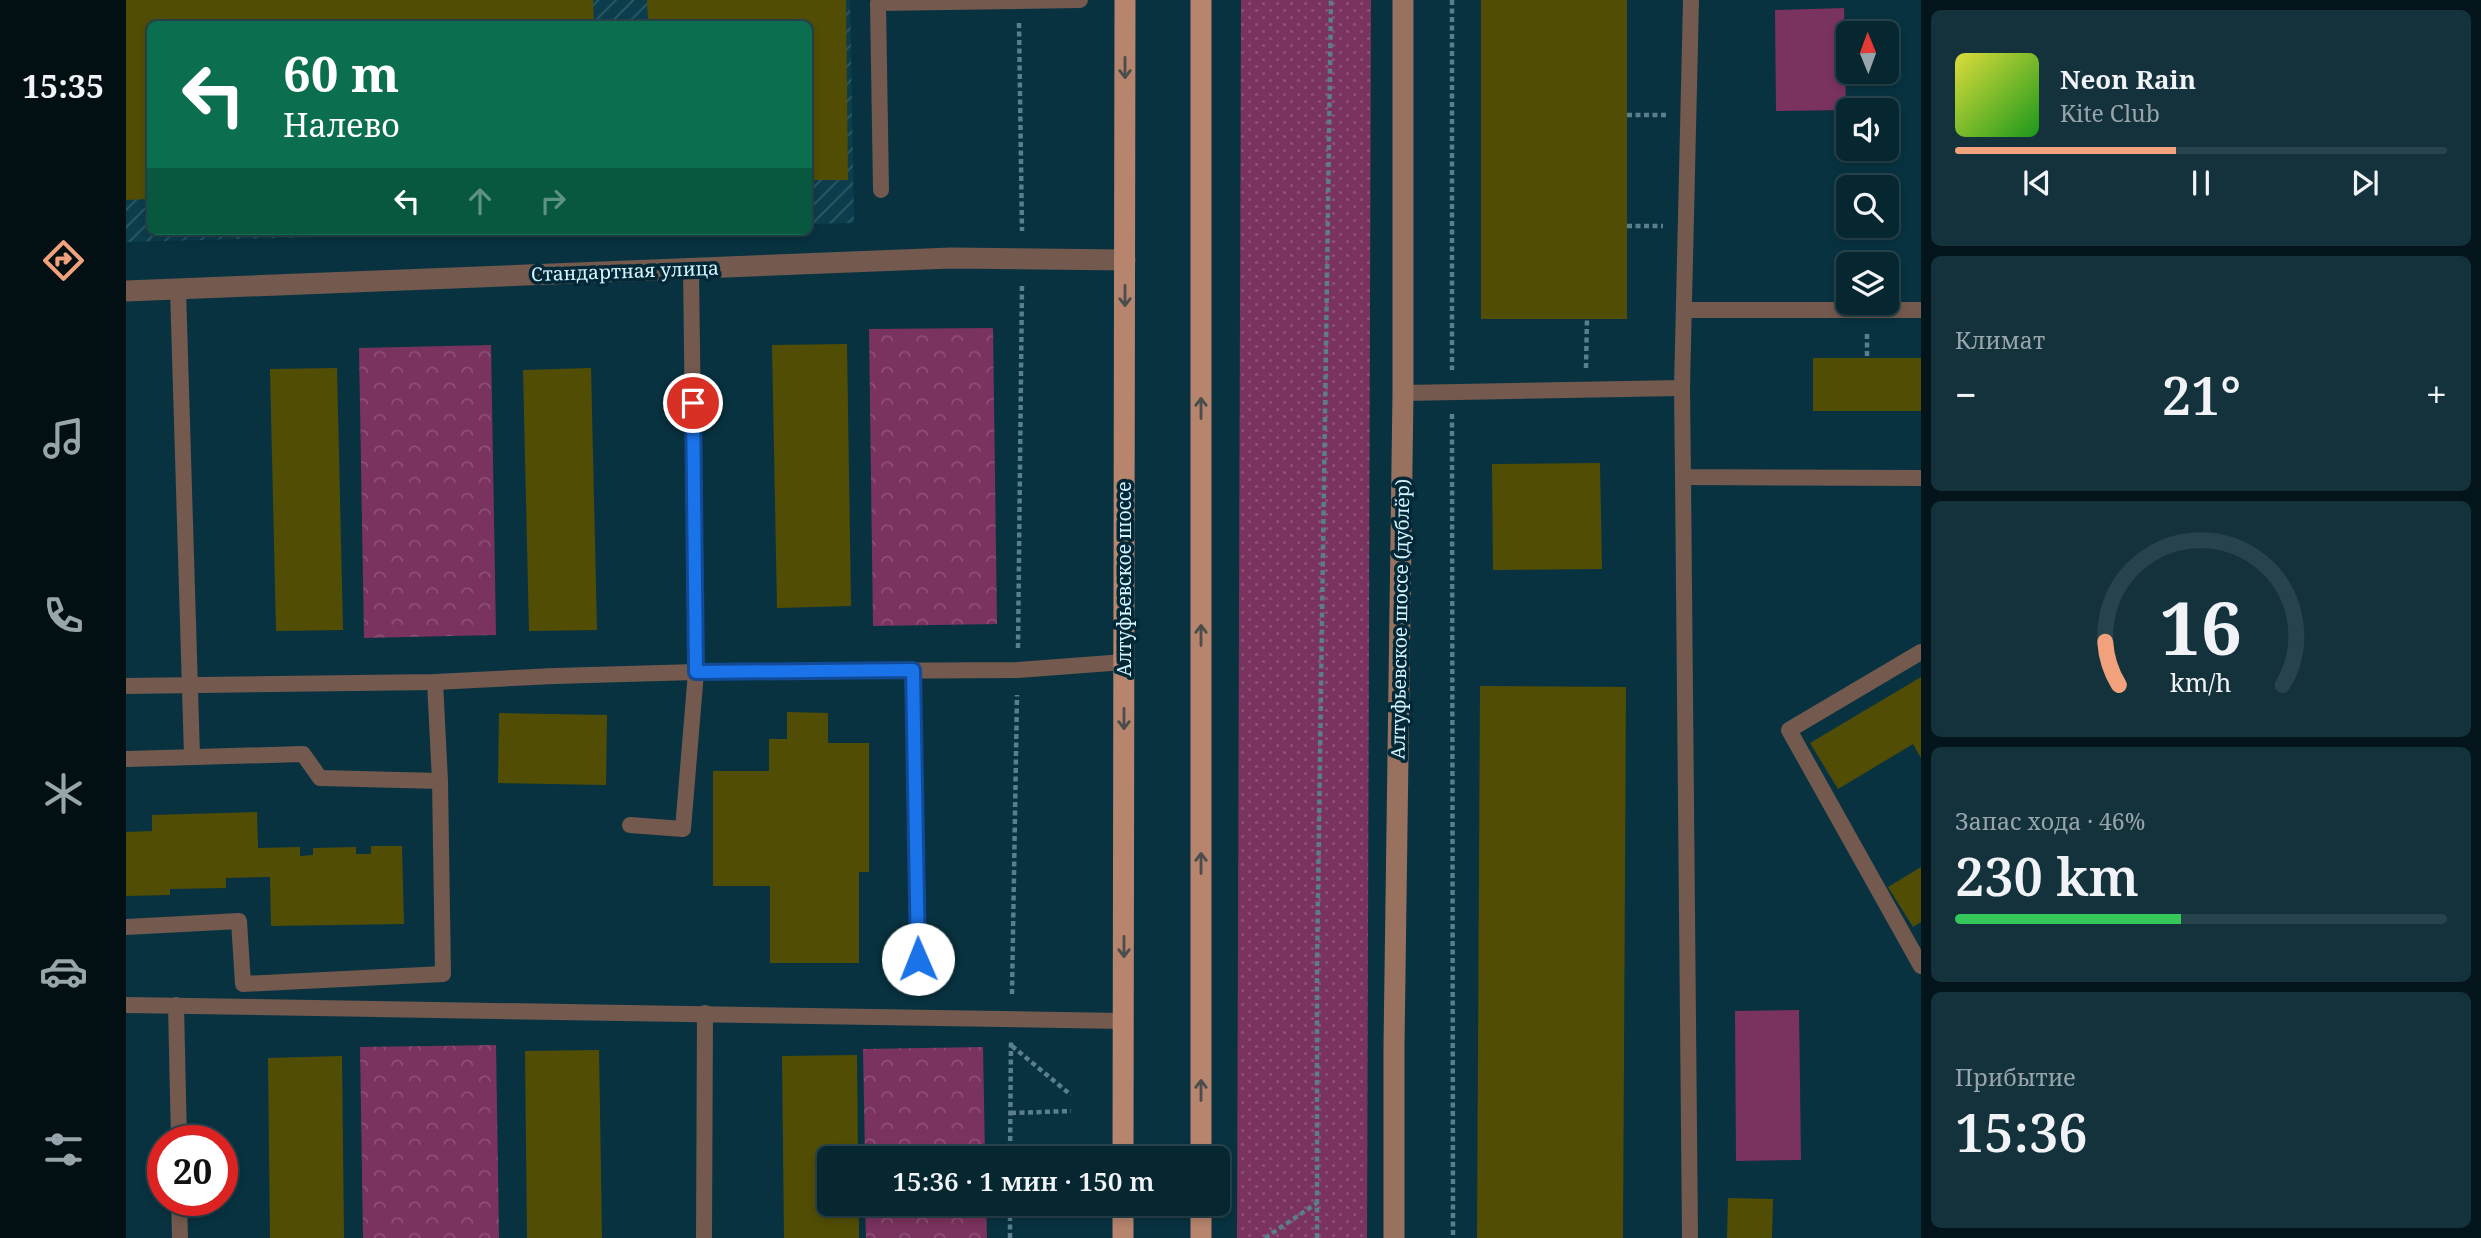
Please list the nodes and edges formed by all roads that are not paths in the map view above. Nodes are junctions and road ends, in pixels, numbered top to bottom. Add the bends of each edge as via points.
1 (1080, 0) edge
2 (1125, 0) edge
3 (1201, 0) edge
4 (1403, 0) edge
5 (1691, 0) edge
6 (878, 1) edge
7 (1019, 1) edge
8 (881, 190) dead end
9 (1125, 260) junction
10 (691, 268) junction
11 (178, 289) junction
12 (126, 291) edge
13 (1684, 310) junction
14 (1921, 310) edge
15 (1682, 388) junction
16 (1403, 393) junction
17 (1683, 477) junction
18 (1921, 478) edge
19 (1921, 652) edge
20 (1124, 662) junction
21 (913, 670) junction
22 (696, 672) junction
23 (435, 682) junction
24 (191, 685) junction
25 (126, 686) edge
26 (192, 756) junction
27 (126, 759) edge
28 (440, 781) junction
29 (630, 825) dead end
30 (126, 927) edge
31 (918, 959) dead end
32 (1921, 966) edge
33 (126, 1005) edge
34 (176, 1005) junction
35 (705, 1013) junction
36 (1124, 1021) junction
37 (178, 1125) edge
38 (1123, 1146) edge
39 (1201, 1146) edge
40 (180, 1216) edge
41 (1123, 1216) edge
42 (1201, 1216) edge
43 (180, 1238) edge
44 (704, 1238) edge
45 (1123, 1238) edge
46 (1200, 1238) edge
47 (1394, 1238) edge
48 (1690, 1238) edge

1 - 7 lane
2 -> 9 main road, Алтуфьевское шоссе
39 -> 3 main road
4 - 16 main road, Алтуфьевское шоссе (дублёр)
5 - 13 lane
6 - 7 lane
6 - 8 lane
9 - 10 street, Стандартная улица via 951,258
9 -> 20 main road, Алтуфьевское шоссе
10 - 11 street, Стандартная улица
10 - 22 lane
11 - 12 street, Стандартная улица
11 - 24 lane
13 - 14 lane
13 - 15 lane
15 - 16 lane
15 - 17 lane
16 - 47 main road, Алтуфьевское шоссе (дублёр)
17 - 18 lane
17 - 48 lane
19 - 32 lane via 1789,730
20 - 21 lane via 1017,670
20 -> 36 main road, Алтуфьевское шоссе
21 - 22 lane
21 - 31 lane
22 - 23 lane
22 - 29 lane via 683,829
23 - 24 lane
23 - 28 lane
24 - 25 lane
24 - 26 lane
26 - 27 lane
26 - 28 lane via 303,754 320,778
28 - 30 lane via 443,974 243,984 239,922
33 - 34 lane
34 - 35 lane
34 - 37 lane
35 - 36 lane
35 - 44 lane
36 - 38 main road, Алтуфьевское шоссе
40 - 43 lane
41 - 45 main road
42 - 46 main road

